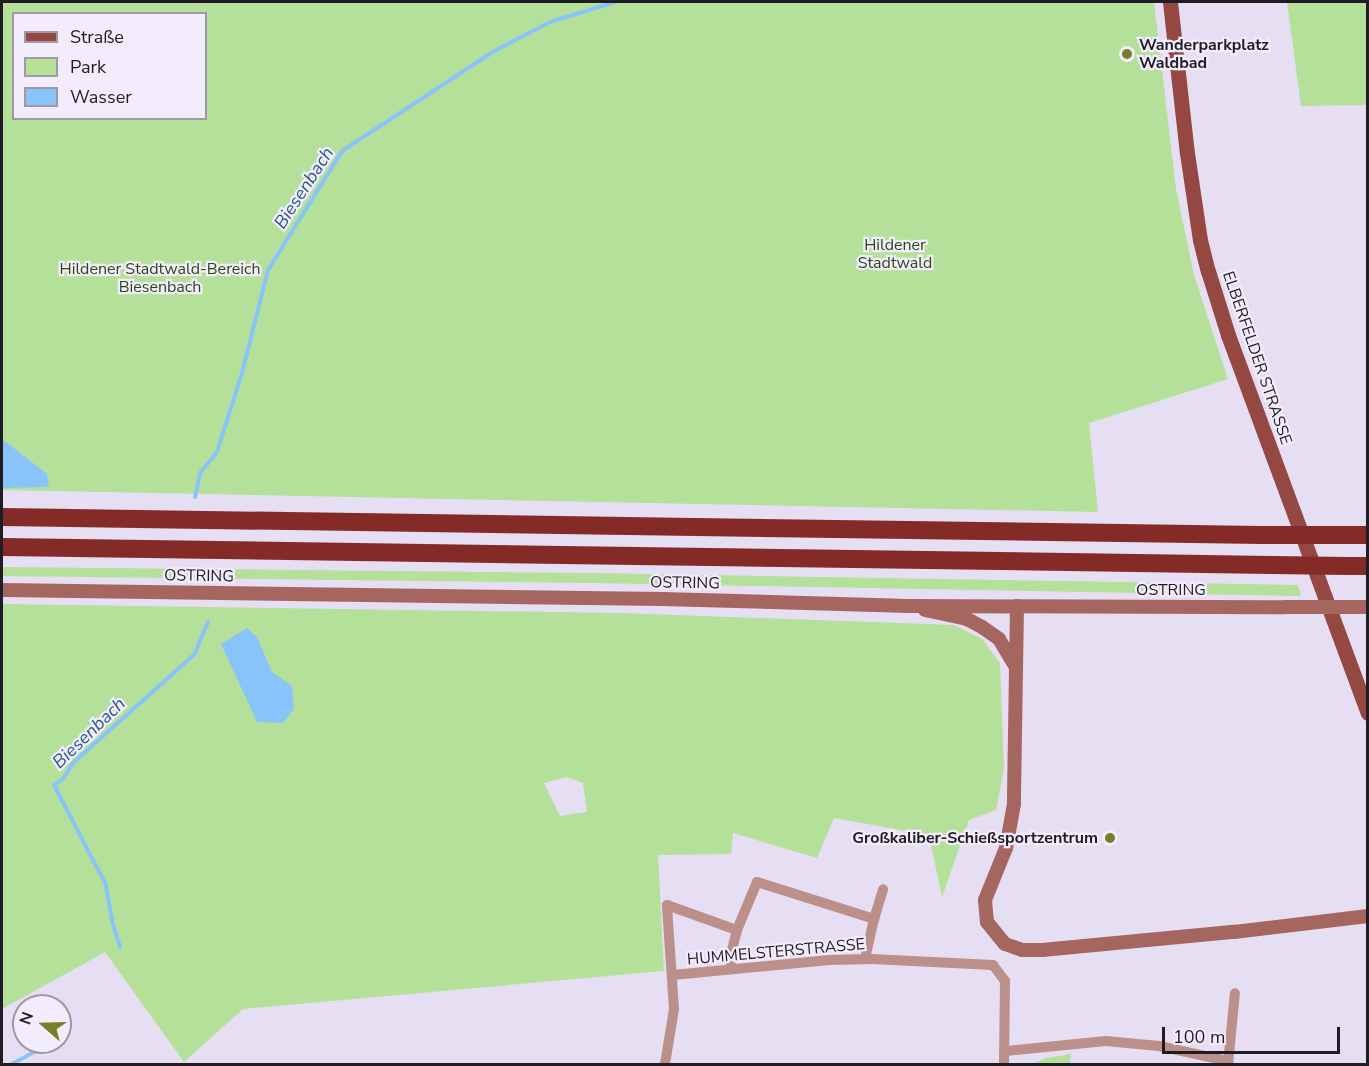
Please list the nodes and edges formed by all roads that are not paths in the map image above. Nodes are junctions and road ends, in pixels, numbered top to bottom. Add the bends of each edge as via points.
1 (1170, 2) edge
2 (2, 517) edge
3 (1368, 535) edge
4 (2, 547) edge
5 (1368, 566) edge
6 (2, 591) edge
7 (909, 606) junction
8 (1017, 606) junction
9 (1366, 607) edge
10 (1017, 668) junction
11 (1368, 713) edge
12 (883, 890) dead end
13 (1368, 916) edge
14 (874, 919) junction
15 (738, 930) junction
16 (865, 959) junction
17 (731, 969) junction
18 (673, 975) junction
19 (1235, 993) dead end
20 (1006, 1051) junction
21 (1228, 1063) edge
22 (665, 1065) edge
23 (1004, 1065) edge

1 - 11 main road, ELBERFELDER STRASSE via 1187,153 1208,272
2 - 3 highway, bridge
4 - 5 highway, bridge
6 - 7 main road, OSTRING via 662,598
7 - 8 main road, OSTRING
7 - 10 main road via 967,619 982,627 999,639
8 - 9 main road, OSTRING, bridge
8 - 10 main road
10 - 13 main road via 1014,804 1006,848 985,900 987,922 1005,944 1022,950 1042,950
12 - 14 street
14 - 15 street via 757,882
14 - 16 street
15 - 17 street
15 - 18 street via 667,905
16 - 17 street, HUMMELSTERSTRASSE
16 - 20 street, HUMMELSTERSTRASSE via 993,965 1005,981
17 - 18 street, HUMMELSTERSTRASSE
18 - 22 street via 674,1009
19 - 21 street
20 - 21 street via 1106,1041 1159,1046
20 - 23 street, HUMMELSTERSTRASSE

